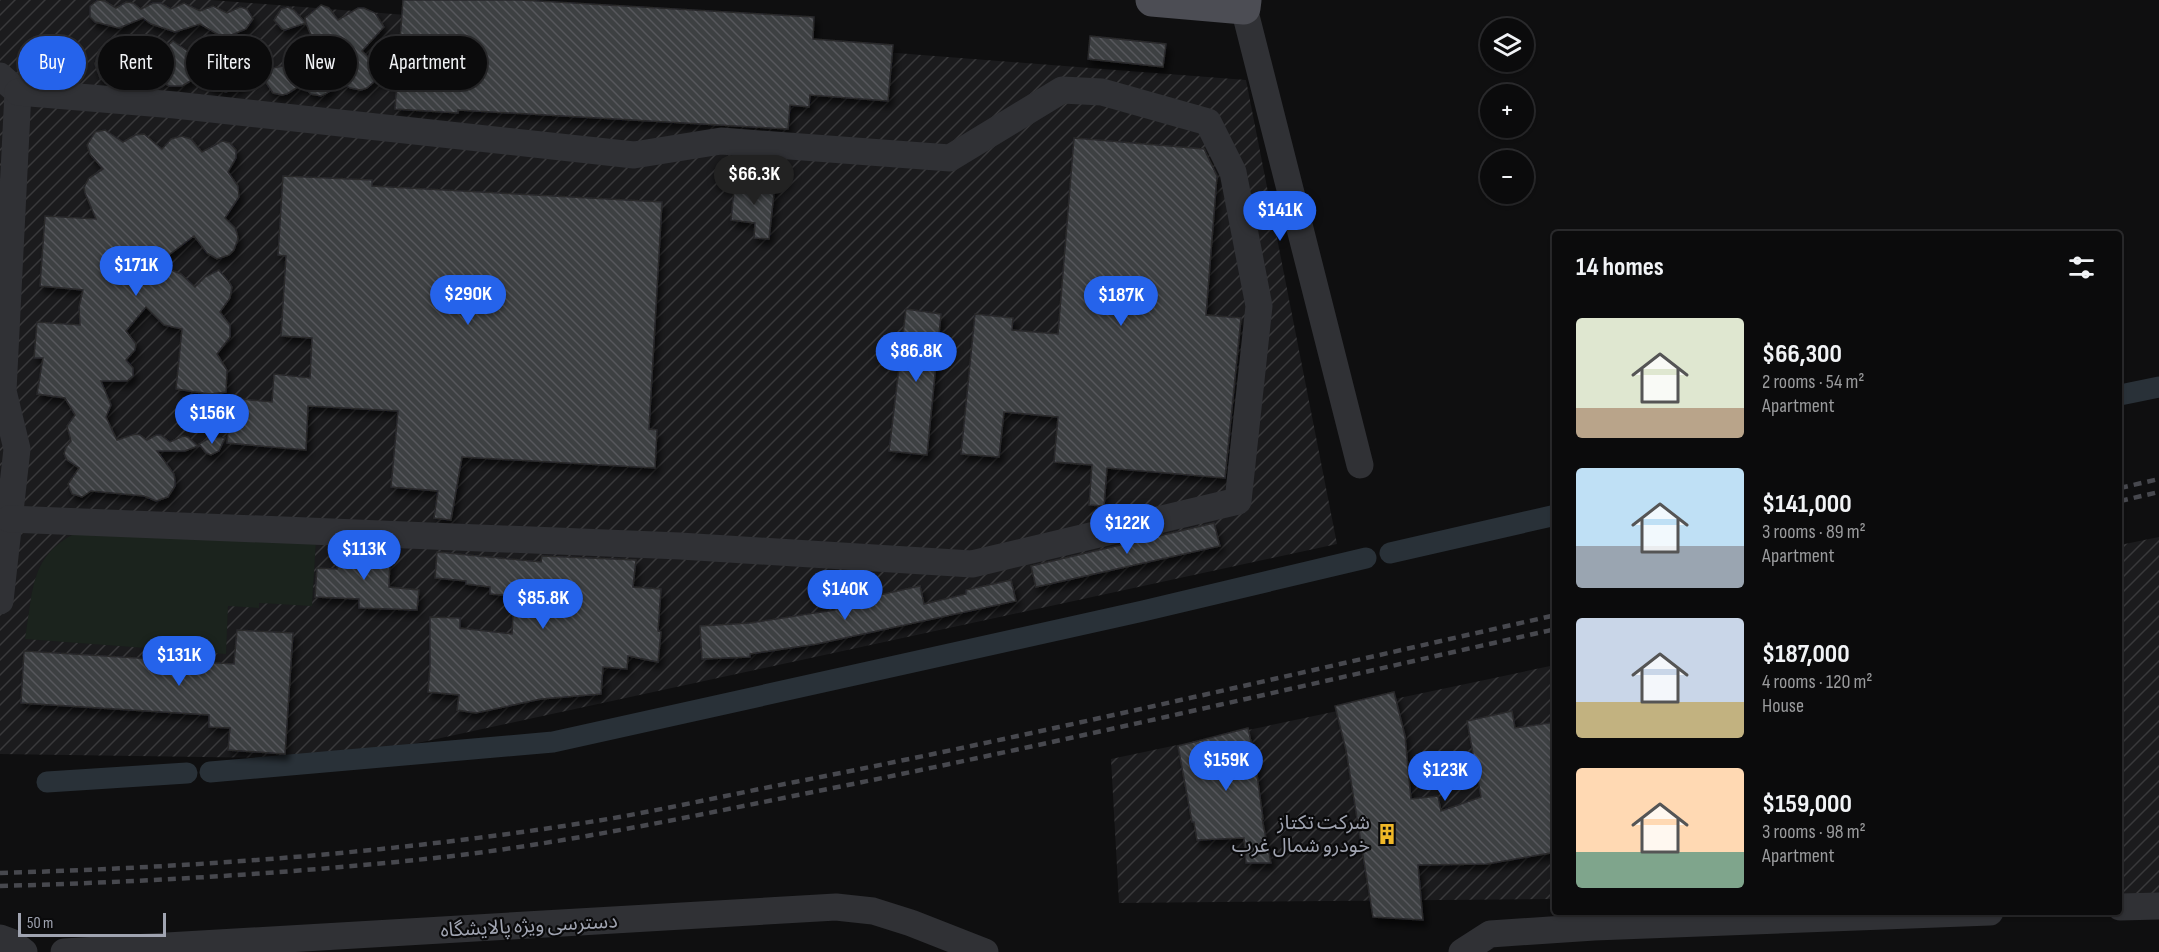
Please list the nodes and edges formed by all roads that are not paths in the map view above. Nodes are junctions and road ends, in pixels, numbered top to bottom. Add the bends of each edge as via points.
1 (1152, 0) edge
2 (1244, 4) edge
3 (9, 84) edge
4 (1360, 465) dead end
5 (9, 519) junction
6 (0, 600) edge
7 (2159, 906) edge
8 (2122, 907) edge
9 (1911, 915) edge
10 (0, 938) edge
11 (24, 952) edge
12 (64, 952) edge
13 (986, 952) edge
14 (1462, 952) edge

1 - 2 main road
2 - 4 street
3 - 5 street via 3,391 17,449
3 - 5 street via 634,155 721,141 950,158 1062,90 1102,92 1208,122 1233,172 1258,306 1238,501 972,564 680,546
5 - 6 street
7 - 8 street
9 - 14 street via 1490,934
10 - 11 street
12 - 13 street, دسترسی ویژه پالایشگاه via 836,907 873,911

